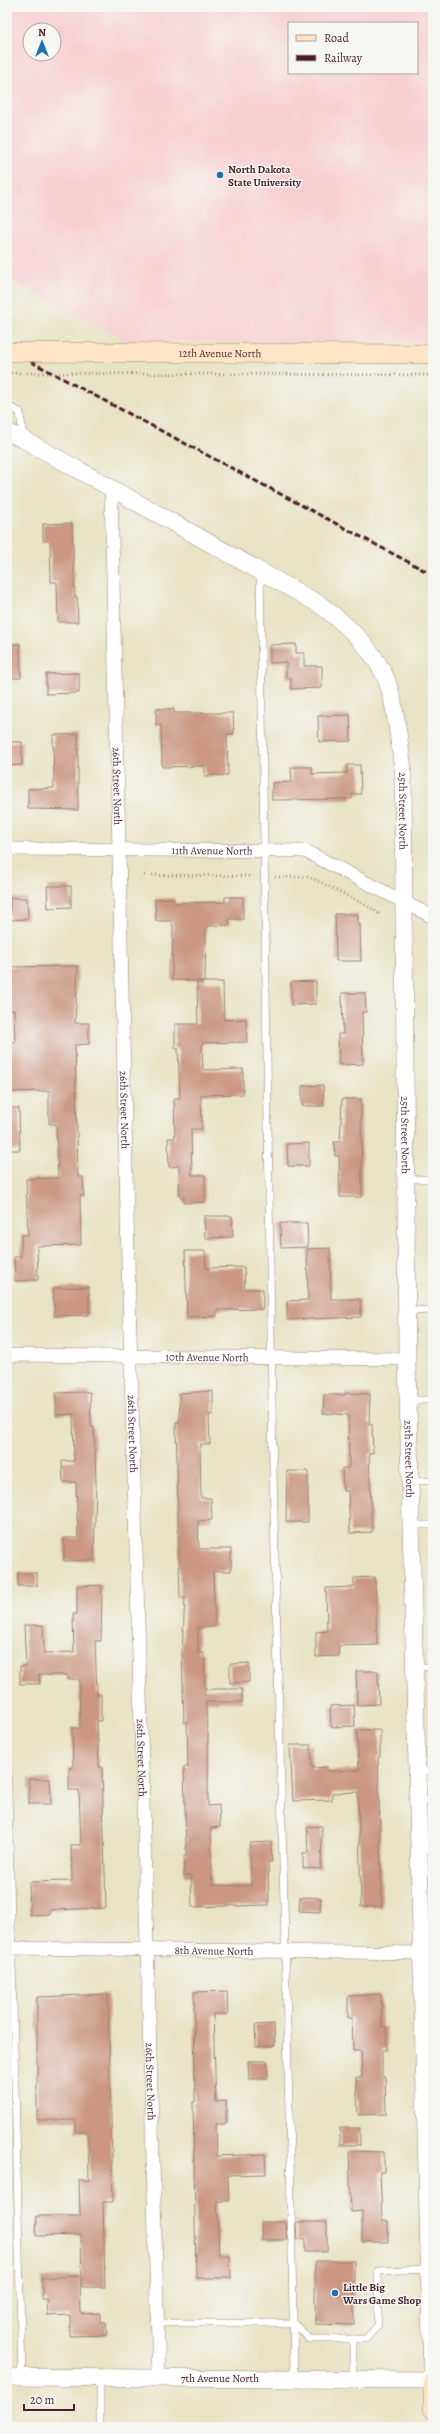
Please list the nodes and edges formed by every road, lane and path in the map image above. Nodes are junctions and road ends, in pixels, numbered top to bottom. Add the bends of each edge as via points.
1 (7, 352) edge
2 (433, 354) edge
3 (7, 373) edge
4 (433, 375) edge
5 (7, 406) edge
6 (7, 432) edge
7 (23, 439) junction
8 (111, 488) junction
9 (260, 571) junction
10 (7, 849) edge
11 (119, 850) junction
12 (263, 851) junction
13 (404, 902) junction
14 (433, 917) edge
15 (406, 1179) junction
16 (433, 1179) edge
17 (433, 1310) edge
18 (407, 1311) junction
19 (7, 1355) edge
20 (131, 1356) junction
21 (271, 1358) junction
22 (408, 1360) junction
23 (408, 1400) junction
24 (433, 1400) edge
25 (410, 1481) junction
26 (433, 1481) edge
27 (412, 1525) junction
28 (433, 1525) edge
29 (415, 1667) junction
30 (433, 1667) edge
31 (7, 1753) edge
32 (425, 1771) edge
33 (426, 1844) edge
34 (9, 1948) edge
35 (148, 1950) junction
36 (286, 1952) junction
37 (422, 1953) junction
38 (428, 2005) edge
39 (430, 2141) edge
40 (430, 2269) junction
41 (432, 2287) edge
42 (158, 2323) junction
43 (293, 2323) junction
44 (353, 2339) junction
45 (14, 2377) edge
46 (100, 2377) junction
47 (159, 2378) junction
48 (294, 2379) junction
49 (353, 2379) junction
50 (433, 2380) edge
51 (433, 2409) edge
52 (100, 2427) edge

1 - 2 main road, 12th Avenue North, bridge
3 - 4 path, bridge
5 - 7 lane via 20,412
6 - 7 street
7 - 8 street
8 - 9 street
8 - 11 street, 26th Street North
9 - 12 lane
9 - 13 street, 25th Street North via 319,604 341,620 378,664 389,689 403,769
10 - 11 street, 11th Avenue North
11 - 12 street, 11th Avenue North
11 - 20 street, 26th Street North
12 - 13 street, 11th Avenue North via 305,851
12 - 21 lane
13 - 14 street, 11th Avenue North
13 - 15 street, 25th Street North
15 - 16 lane
15 - 18 street, 25th Street North
17 - 18 lane
18 - 22 street, 25th Street North
19 - 20 street, 10th Avenue North
20 - 21 street, 10th Avenue North
20 - 35 street, 26th Street North
21 - 22 street, 10th Avenue North
21 - 36 lane
22 - 23 street, 25th Street North
23 - 24 lane
23 - 25 street, 25th Street North
25 - 26 lane
25 - 27 street, 25th Street North
27 - 28 lane
27 - 29 street, 25th Street North
29 - 30 lane
29 - 32 street, 25th Street North
31 - 34 lane
32 - 33 street, 25th Street North
33 - 37 street, 25th Street North
34 - 35 street, 8th Avenue North
34 - 45 lane
35 - 36 street, 8th Avenue North
35 - 42 street, 26th Street North
36 - 37 street, 8th Avenue North
36 - 43 lane
37 - 38 street, 25th Street North
38 - 39 street, 25th Street North
39 - 40 street, 25th Street North
40 - 41 street, 25th Street North
40 - 44 lane via 378,2271 378,2325 366,2339
41 - 50 street, 25th Street North
42 - 43 lane
42 - 47 street, 26th Street North
43 - 44 lane via 310,2339
43 - 48 lane
44 - 49 lane
45 - 46 street, 7th Avenue North
46 - 47 street, 7th Avenue North
46 - 52 lane
47 - 48 street, 7th Avenue North
48 - 49 street, 7th Avenue North
49 - 50 street, 7th Avenue North
50 - 51 main road, 25th Street North

